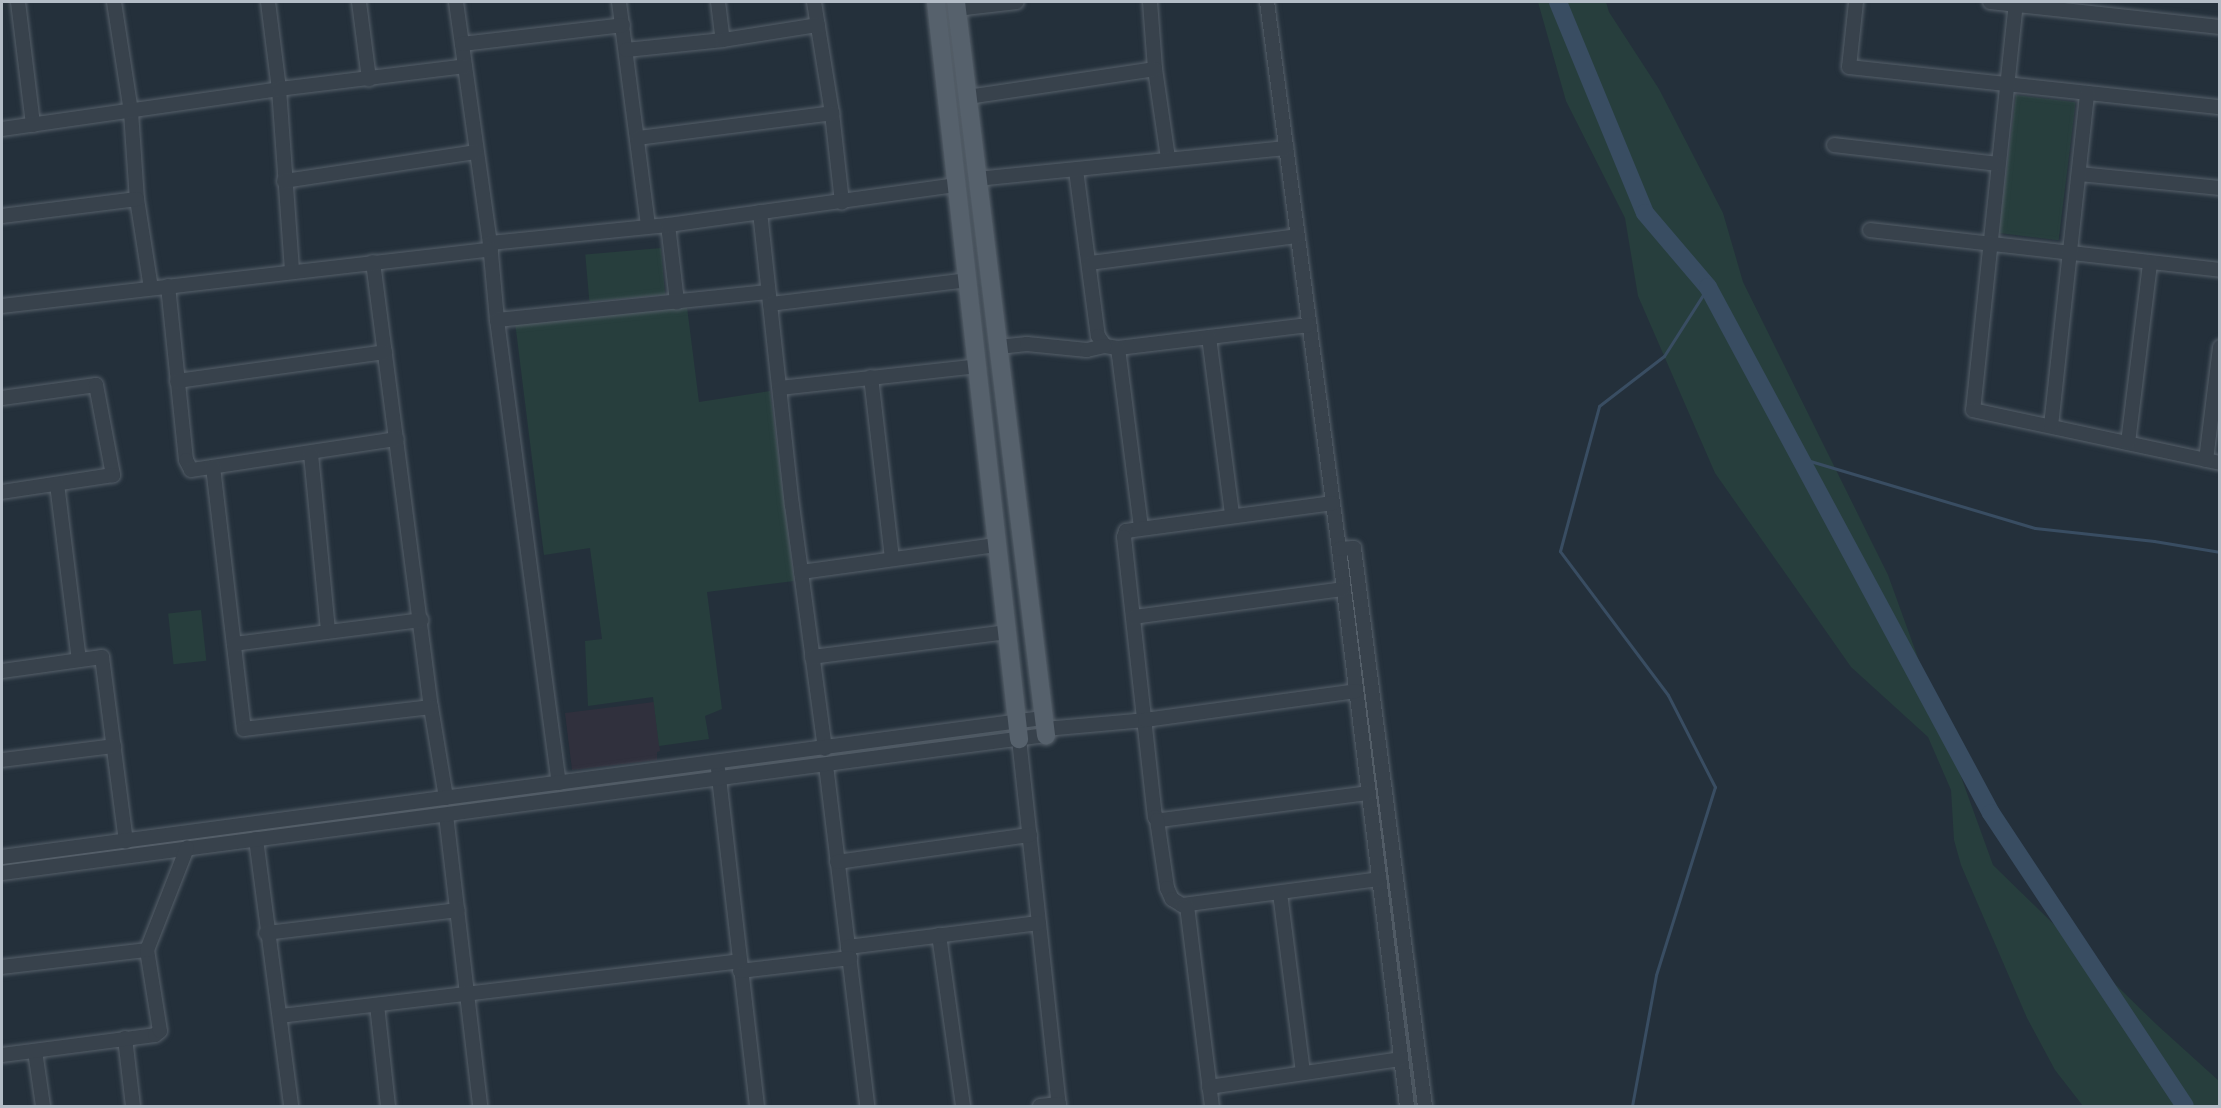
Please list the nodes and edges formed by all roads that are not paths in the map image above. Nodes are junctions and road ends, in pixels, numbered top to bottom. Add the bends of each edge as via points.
1 (18, 2) edge
2 (114, 2) edge
3 (268, 2) edge
4 (359, 2) edge
5 (456, 2) edge
6 (619, 2) edge
7 (718, 2) edge
8 (814, 2) edge
9 (936, 2) edge
10 (1017, 2) edge
11 (1150, 2) edge
12 (1267, 2) edge
13 (1856, 2) edge
14 (1990, 2) edge
15 (2016, 3) edge
16 (957, 5) edge
17 (623, 25) junction
18 (818, 25) junction
19 (2220, 27) edge
20 (723, 40) junction
21 (462, 44) junction
22 (626, 50) junction
23 (465, 66) junction
24 (1155, 69) junction
25 (369, 78) junction
26 (2007, 84) junction
27 (279, 89) junction
28 (2087, 93) junction
29 (968, 97) junction
30 (2220, 107) edge
31 (131, 112) junction
32 (832, 113) junction
33 (33, 125) junction
34 (2, 129) edge
35 (638, 138) junction
36 (1834, 145) dead end
37 (1286, 148) junction
38 (475, 152) junction
39 (1168, 158) junction
40 (1998, 164) junction
41 (1076, 170) junction
42 (2079, 174) junction
43 (976, 179) junction
44 (284, 181) junction
45 (957, 185) junction
46 (2220, 188) edge
47 (137, 199) junction
48 (842, 201) junction
49 (760, 212) junction
50 (2, 216) edge
51 (668, 225) junction
52 (648, 226) junction
53 (1870, 230) dead end
54 (1297, 236) junction
55 (1990, 244) junction
56 (490, 246) junction
57 (2069, 252) junction
58 (373, 262) junction
59 (1090, 263) junction
60 (2150, 263) junction
61 (2220, 270) edge
62 (292, 272) junction
63 (968, 280) junction
64 (168, 286) junction
65 (151, 288) junction
66 (769, 298) junction
67 (677, 302) junction
68 (2, 306) edge
69 (497, 320) junction
70 (1309, 325) junction
71 (1209, 336) junction
72 (1112, 347) junction
73 (2220, 347) edge
74 (386, 352) junction
75 (999, 356) junction
76 (978, 366) junction
77 (871, 377) junction
78 (177, 381) junction
79 (780, 388) junction
80 (2, 398) edge
81 (2050, 426) junction
82 (397, 439) junction
83 (2128, 443) junction
84 (311, 454) junction
85 (2213, 461) edge
86 (213, 467) junction
87 (57, 484) junction
88 (2, 492) edge
89 (1333, 503) junction
90 (1232, 515) junction
91 (1141, 527) junction
92 (996, 545) junction
93 (1339, 549) junction
94 (892, 559) junction
95 (801, 572) junction
96 (1344, 589) junction
97 (1134, 617) junction
98 (421, 620) junction
99 (328, 631) junction
100 (1008, 632) junction
101 (234, 644) junction
102 (812, 657) junction
103 (79, 660) junction
104 (2, 671) edge
105 (1356, 691) junction
106 (431, 707) junction
107 (1145, 720) junction
108 (1045, 727) junction
109 (1018, 730) junction
110 (114, 746) junction
111 (825, 748) junction
112 (782, 754) junction
113 (2, 760) edge
114 (718, 762) junction
115 (826, 765) junction
116 (784, 769) junction
117 (719, 778) junction
118 (559, 783) junction
119 (1368, 793) junction
120 (446, 798) junction
121 (562, 800) junction
122 (446, 815) junction
123 (1157, 820) junction
124 (1030, 835) junction
125 (256, 839) junction
126 (126, 841) junction
127 (187, 848) junction
128 (2, 857) edge
129 (837, 862) junction
130 (2, 873) edge
131 (1378, 879) junction
132 (1280, 893) junction
133 (1187, 906) junction
134 (458, 910) junction
135 (1038, 923) junction
136 (266, 933) junction
137 (939, 935) junction
138 (147, 950) junction
139 (849, 953) junction
140 (740, 966) junction
141 (2, 967) edge
142 (465, 995) junction
143 (377, 1005) junction
144 (280, 1016) junction
145 (125, 1038) junction
146 (35, 1051) junction
147 (2, 1055) edge
148 (1400, 1059) junction
149 (1303, 1073) junction
150 (1209, 1087) junction
151 (1059, 1105) edge
152 (43, 1107) edge
153 (133, 1107) edge
154 (291, 1107) edge
155 (388, 1107) edge
156 (480, 1107) edge
157 (757, 1107) edge
158 (867, 1107) edge
159 (963, 1107) edge
160 (1040, 1107) edge
161 (1212, 1107) edge
162 (1407, 1107) edge
163 (1425, 1107) edge

1 - 33 street
2 - 31 street
3 - 27 street
4 - 25 street
5 - 21 street
6 - 17 street
7 - 20 street
8 - 18 street
9 - 45 main road
10 - 16 street
11 - 24 street
12 - 37 street
13 - 26 street via 1849,68
14 - 15 street
15 - 19 street
15 - 26 street
16 - 29 main road
17 - 21 street
17 - 22 street
18 - 20 street
18 - 32 street
20 - 22 street
21 - 23 street
22 - 35 street
23 - 25 street
23 - 38 street
24 - 29 street
24 - 39 street
25 - 27 street
26 - 28 street
26 - 40 street
27 - 31 street
27 - 44 street
28 - 30 street
28 - 42 street
29 - 43 main road
31 - 33 street
31 - 47 street
32 - 35 street
32 - 48 street
33 - 34 street
35 - 52 street
36 - 40 street
37 - 39 street
37 - 54 street
38 - 44 street
38 - 56 street
39 - 41 street
40 - 55 street
41 - 43 street
41 - 59 street
42 - 46 street
42 - 57 street
43 - 75 main road
44 - 62 street
45 - 48 street
45 - 63 main road
47 - 50 street
47 - 65 street
48 - 49 street
49 - 51 street
49 - 66 street
51 - 52 street
51 - 67 street
52 - 56 street
53 - 55 street
54 - 59 street
54 - 70 street
55 - 57 street
55 - 81 street via 1973,410
56 - 58 street
56 - 69 street
57 - 60 street
57 - 81 street
58 - 62 street
58 - 74 street
59 - 72 street via 1098,336
60 - 61 street
60 - 83 street
62 - 64 street
63 - 66 street
63 - 76 main road
64 - 65 street
64 - 78 street
65 - 68 street
66 - 67 street
66 - 79 street
67 - 69 street
69 - 118 street
70 - 71 street
70 - 89 street
71 - 72 street
71 - 90 street
72 - 75 street via 1087,350 1027,344
72 - 91 street
73 - 85 street
74 - 78 street
74 - 82 street
75 - 76 main road
75 - 108 main road
76 - 77 street
76 - 92 main road
77 - 79 street
77 - 94 street
78 - 86 street via 186,460 191,470
79 - 95 street
80 - 87 street via 96,384 113,475
81 - 83 street
82 - 84 street
82 - 98 street
83 - 85 street
84 - 86 street
84 - 99 street
86 - 101 street
87 - 88 street
87 - 103 street
89 - 90 street
89 - 93 street
90 - 91 street
91 - 97 street via 1126,531 1124,537
92 - 94 street
92 - 100 main road
93 - 96 street
93 - 163 street via 1354,548
94 - 95 street
95 - 102 street
96 - 97 street
96 - 105 street
97 - 107 street
98 - 99 street
98 - 106 street
99 - 101 street
100 - 102 street
100 - 109 main road
101 - 106 street via 244,729
102 - 111 street
103 - 104 street
103 - 110 street via 102,657
105 - 107 street
105 - 119 street
106 - 120 street
107 - 108 street
107 - 123 street
108 - 109 street
109 - 111 street
109 - 115 street
109 - 124 street
110 - 113 street
110 - 126 street
111 - 112 street
112 - 114 street
112 - 116 street
114 - 117 street
114 - 118 street
115 - 116 street
115 - 129 street
116 - 117 street
117 - 121 street
117 - 140 street
118 - 120 street
118 - 121 street via 552,794
119 - 123 street
119 - 131 street
120 - 126 street
121 - 122 street
122 - 125 street
122 - 134 street
123 - 133 street via 1169,894 1176,903
124 - 129 street
124 - 135 street
125 - 127 street
125 - 136 street
126 - 128 street
127 - 130 street
127 - 138 street
129 - 139 street
131 - 132 street
131 - 148 street
132 - 133 street
132 - 149 street
133 - 150 street
134 - 136 street
134 - 142 street
135 - 137 street
135 - 151 street
136 - 144 street
137 - 139 street
137 - 159 street
138 - 141 street
138 - 145 street via 160,1031
139 - 140 street
139 - 158 street
140 - 142 street
140 - 157 street
142 - 143 street
142 - 156 street
143 - 144 street
143 - 155 street
144 - 154 street
145 - 146 street
145 - 153 street
146 - 147 street
146 - 152 street
148 - 149 street
148 - 162 street
149 - 150 street
150 - 161 street
151 - 160 street

